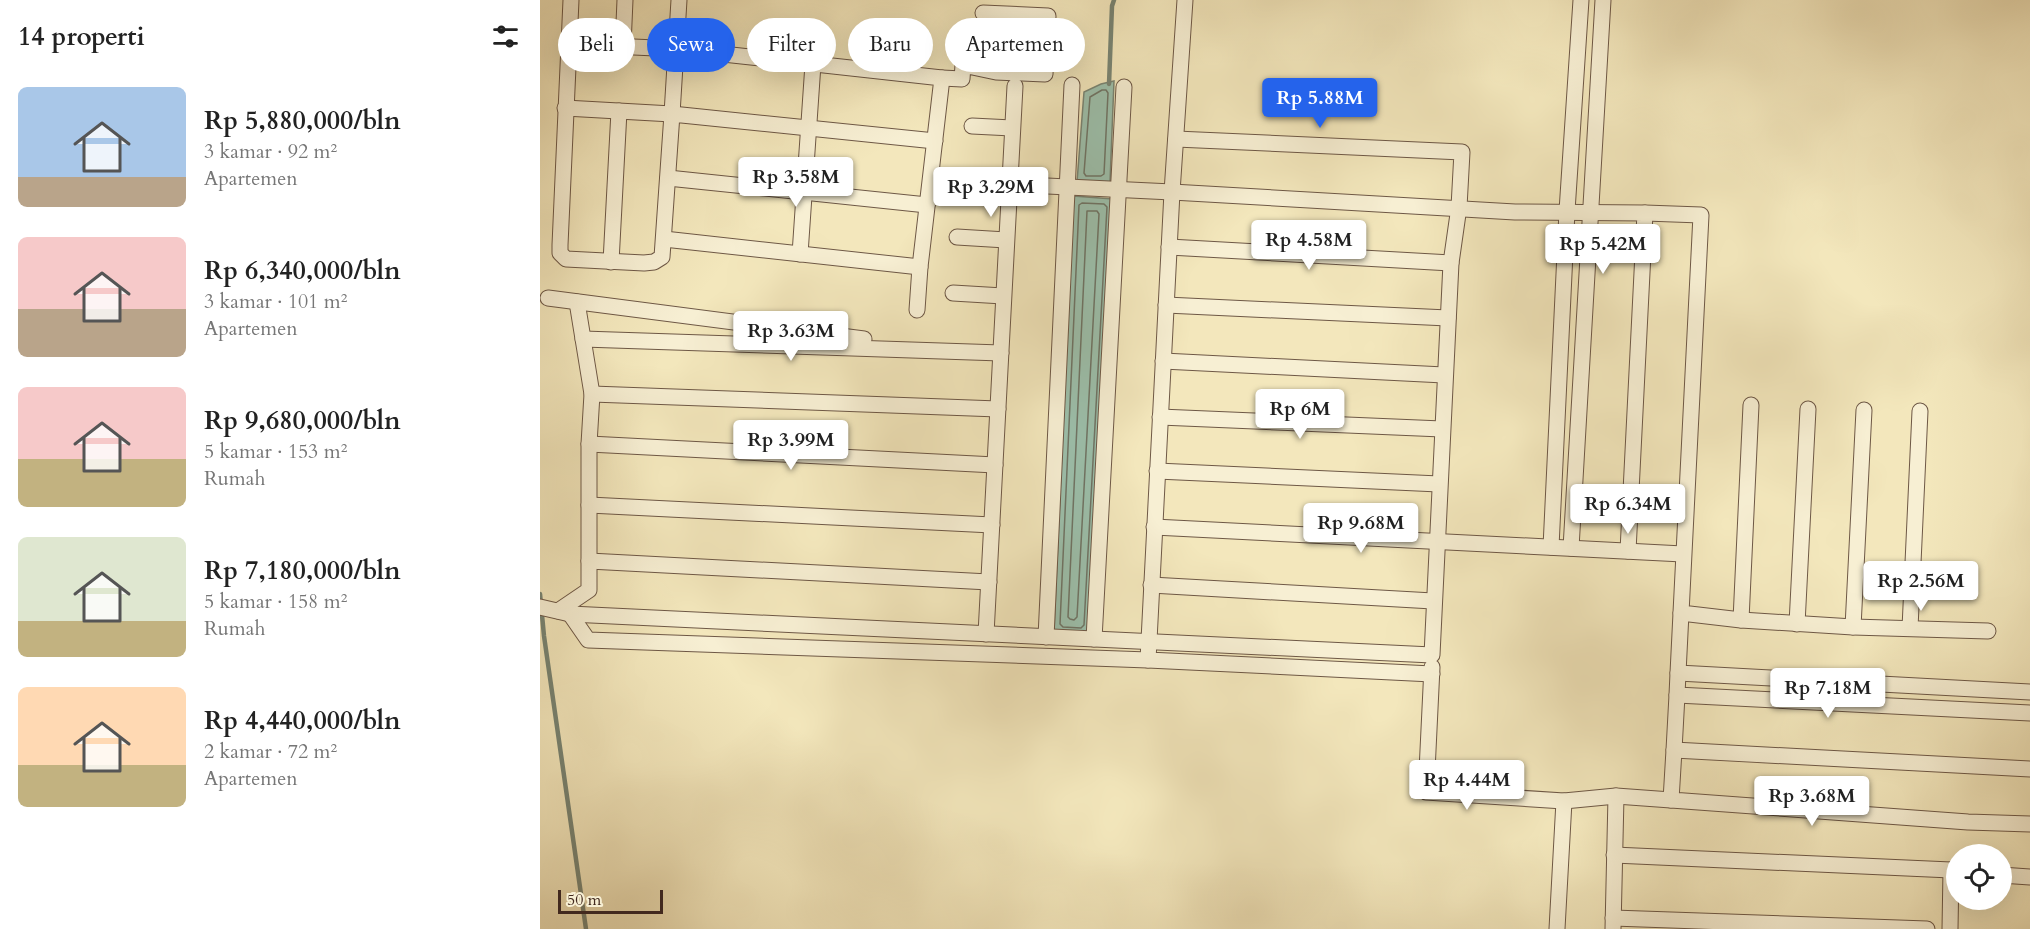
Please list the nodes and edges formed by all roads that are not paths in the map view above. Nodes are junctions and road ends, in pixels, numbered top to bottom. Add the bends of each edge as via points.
1 (571, 0) edge
2 (625, 0) edge
3 (679, 0) edge
4 (1185, 0) edge
5 (1581, 0) edge
6 (1602, 0) edge
7 (983, 13) dead end
8 (570, 18) edge
9 (624, 18) edge
10 (678, 18) edge
11 (836, 66) edge
12 (567, 72) edge
13 (675, 72) edge
14 (812, 72) edge
15 (942, 78) junction
16 (1072, 85) dead end
17 (1015, 86) dead end
18 (1124, 87) dead end
19 (565, 108) junction
20 (619, 111) junction
21 (672, 114) junction
22 (972, 126) dead end
23 (809, 128) junction
24 (1012, 128) junction
25 (1176, 139) junction
26 (935, 141) junction
27 (668, 178) junction
28 (966, 182) dead end
29 (1009, 184) junction
30 (1067, 187) junction
31 (1120, 189) junction
32 (805, 192) junction
33 (1172, 192) junction
34 (927, 205) junction
35 (1459, 207) junction
36 (1567, 211) junction
37 (1590, 212) junction
38 (1645, 213) junction
39 (957, 237) dead end
40 (664, 240) junction
41 (1006, 240) junction
42 (1169, 247) junction
43 (800, 254) junction
44 (611, 262) junction
45 (1451, 262) junction
46 (920, 267) junction
47 (953, 294) dead end
48 (1003, 296) junction
49 (548, 298) dead end
50 (577, 302) junction
51 (1166, 305) junction
52 (917, 310) dead end
53 (1448, 318) junction
54 (583, 339) junction
55 (950, 350) junction
56 (1001, 352) junction
57 (1163, 361) junction
58 (1444, 375) junction
59 (592, 394) junction
60 (1751, 405) dead end
61 (998, 409) junction
62 (1808, 409) dead end
63 (1864, 410) dead end
64 (1920, 411) dead end
65 (1160, 417) junction
66 (1442, 429) junction
67 (589, 444) junction
68 (995, 465) junction
69 (1157, 471) junction
70 (1439, 484) junction
71 (589, 505) junction
72 (992, 525) junction
73 (1154, 527) junction
74 (1439, 541) junction
75 (1551, 547) junction
76 (1571, 548) junction
77 (1628, 551) junction
78 (1683, 554) junction
79 (589, 561) junction
80 (989, 582) junction
81 (1151, 585) junction
82 (1433, 601) junction
83 (555, 610) edge
84 (1681, 613) junction
85 (1741, 620) junction
86 (1797, 624) junction
87 (1853, 627) junction
88 (1910, 628) junction
89 (1988, 631) dead end
90 (986, 634) junction
91 (1046, 637) junction
92 (1094, 639) junction
93 (1148, 642) junction
94 (1432, 655) junction
95 (1148, 660) junction
96 (1678, 673) junction
97 (1432, 674) junction
98 (2030, 692) edge
99 (1677, 695) junction
100 (2030, 713) edge
101 (1674, 750) junction
102 (2030, 769) edge
103 (1616, 796) junction
104 (1671, 800) junction
105 (1564, 801) junction
106 (2030, 824) edge
107 (1614, 855) junction
108 (1946, 871) edge
109 (2012, 876) edge
110 (2030, 877) edge
111 (1951, 910) edge
112 (1613, 923) edge
113 (1557, 929) edge
114 (1927, 929) edge
115 (1950, 929) edge

1 - 8 street
2 - 9 street
3 - 10 street
4 - 25 street
5 - 36 street
6 - 37 street
7 - 15 street via 1048,16 1045,74 996,72 963,65 962,79
11 - 15 street
12 - 19 street
13 - 21 street
14 - 23 street
15 - 26 street
16 - 30 street
17 - 24 street
18 - 31 street
19 - 20 street
19 - 44 street via 560,253 566,259
20 - 21 street
20 - 44 street
21 - 23 street
21 - 27 street
22 - 24 street
23 - 26 street
23 - 32 street
24 - 29 street
25 - 33 street
25 - 35 street via 1462,152
26 - 34 street
27 - 32 street
27 - 40 street
28 - 29 street
29 - 30 street
29 - 41 street
30 - 31 street
30 - 91 street
31 - 33 street
31 - 92 street
32 - 34 street
32 - 43 street
33 - 35 street
33 - 42 street
34 - 46 street
35 - 36 street
35 - 45 street
36 - 37 street
36 - 75 street
37 - 38 street
37 - 76 street
38 - 77 street
38 - 78 street via 1701,215
39 - 41 street
40 - 43 street
40 - 44 street via 662,258 654,262
41 - 48 street
42 - 45 street
42 - 51 street
43 - 46 street
45 - 53 street
46 - 52 street
47 - 48 street
48 - 56 street
49 - 50 street
50 - 54 street
50 - 55 street
51 - 53 street
51 - 57 street
53 - 58 street
54 - 55 street
54 - 59 street
55 - 56 street
56 - 61 street
57 - 58 street
57 - 65 street
58 - 66 street
59 - 61 street
59 - 67 street
60 - 85 street
61 - 68 street
62 - 86 street
63 - 87 street
64 - 88 street
65 - 66 street
65 - 69 street
66 - 70 street
67 - 68 street
67 - 71 street
68 - 72 street
69 - 70 street
69 - 73 street
70 - 74 street
71 - 72 street
71 - 79 street
72 - 80 street
73 - 74 street
73 - 81 street
74 - 75 street
74 - 82 street
75 - 76 street
76 - 77 street
77 - 78 street
78 - 84 street
79 - 80 street
79 - 83 street via 589,590
80 - 90 street
81 - 82 street
81 - 93 street
82 - 94 street
83 - 90 street
83 - 95 street via 588,640
84 - 85 street
84 - 96 street
85 - 86 street
86 - 87 street
87 - 88 street
88 - 89 street
90 - 91 street
91 - 92 street
92 - 93 street
93 - 94 street
93 - 95 street
94 - 97 street
95 - 97 street
96 - 98 street
96 - 99 street
97 - 105 street via 1426,792
99 - 100 street
99 - 101 street
101 - 102 street
101 - 104 street
103 - 104 street
103 - 105 street
103 - 107 street
104 - 106 street
105 - 113 street
107 - 108 street
107 - 112 street
109 - 110 street
111 - 115 street
112 - 114 street

